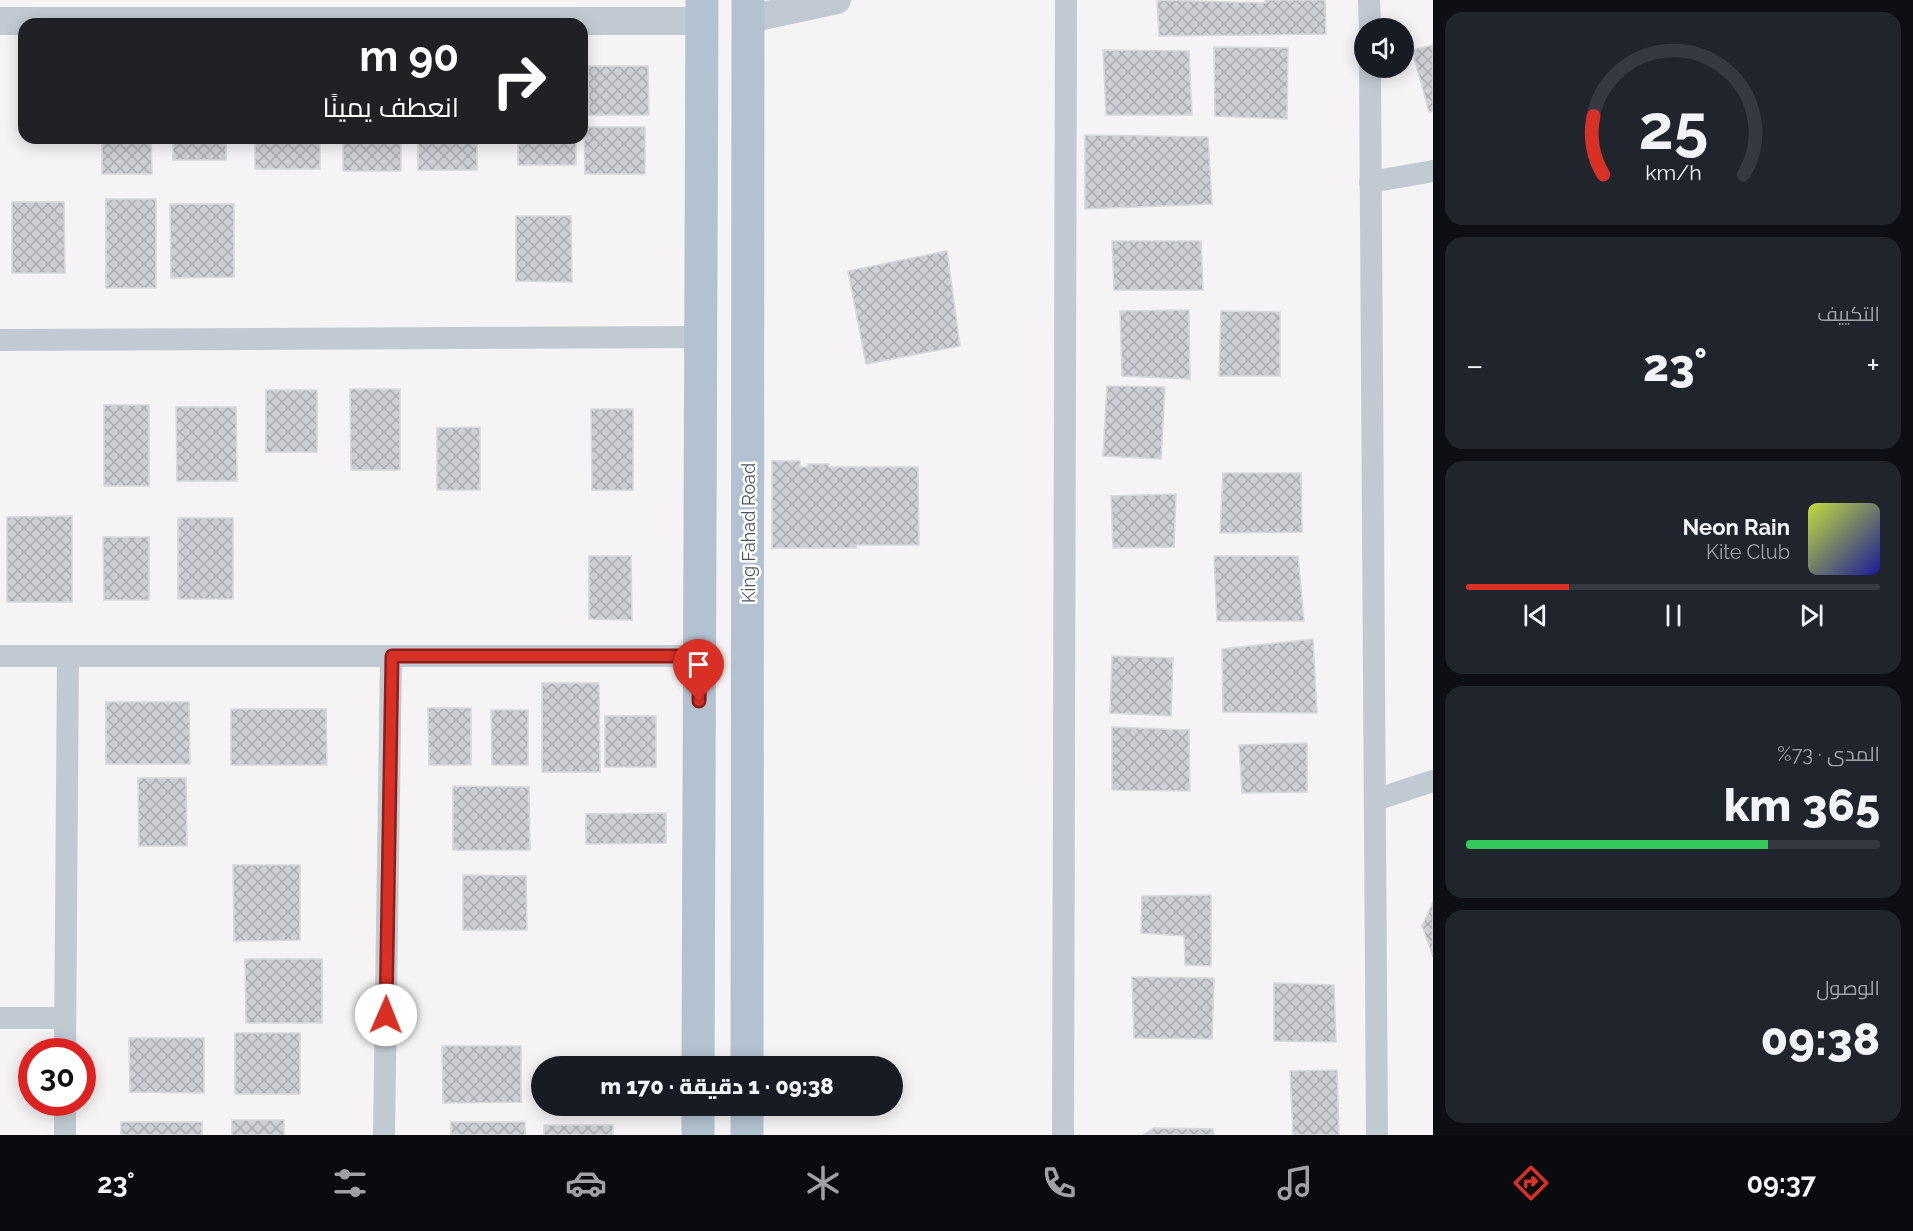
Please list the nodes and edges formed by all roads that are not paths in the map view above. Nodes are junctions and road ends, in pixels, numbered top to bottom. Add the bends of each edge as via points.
1 (837, 0) edge
2 (1066, 0) edge
3 (1369, 0) edge
4 (701, 10) edge
5 (749, 10) edge
6 (191, 18) edge
7 (1370, 18) edge
8 (0, 21) edge
9 (18, 21) edge
10 (1370, 78) edge
11 (1433, 171) edge
12 (1371, 182) junction
13 (700, 337) junction
14 (0, 340) edge
15 (0, 656) edge
16 (68, 656) junction
17 (392, 656) junction
18 (700, 656) junction
19 (1433, 781) edge
20 (1375, 800) junction
21 (0, 1018) edge
22 (65, 1018) junction
23 (65, 1038) edge
24 (699, 1056) edge
25 (747, 1056) edge
26 (65, 1116) edge
27 (698, 1116) edge
28 (747, 1116) edge
29 (65, 1135) edge
30 (384, 1135) edge
31 (698, 1135) edge
32 (747, 1135) edge
33 (1063, 1135) edge
34 (1377, 1135) edge

1 - 5 street
2 - 33 street
3 - 7 street
4 - 6 street
4 - 13 main road
5 - 25 main road, King Fahad Road
8 - 9 street
10 - 12 street
11 - 12 street
12 - 20 street
13 - 14 street
13 - 18 main road
15 - 16 street
16 - 17 street
16 - 22 street
17 - 18 street
17 - 30 street
18 - 24 main road
19 - 20 street
20 - 34 street
21 - 22 street
22 - 23 street
26 - 29 street
27 - 31 main road
28 - 32 main road

